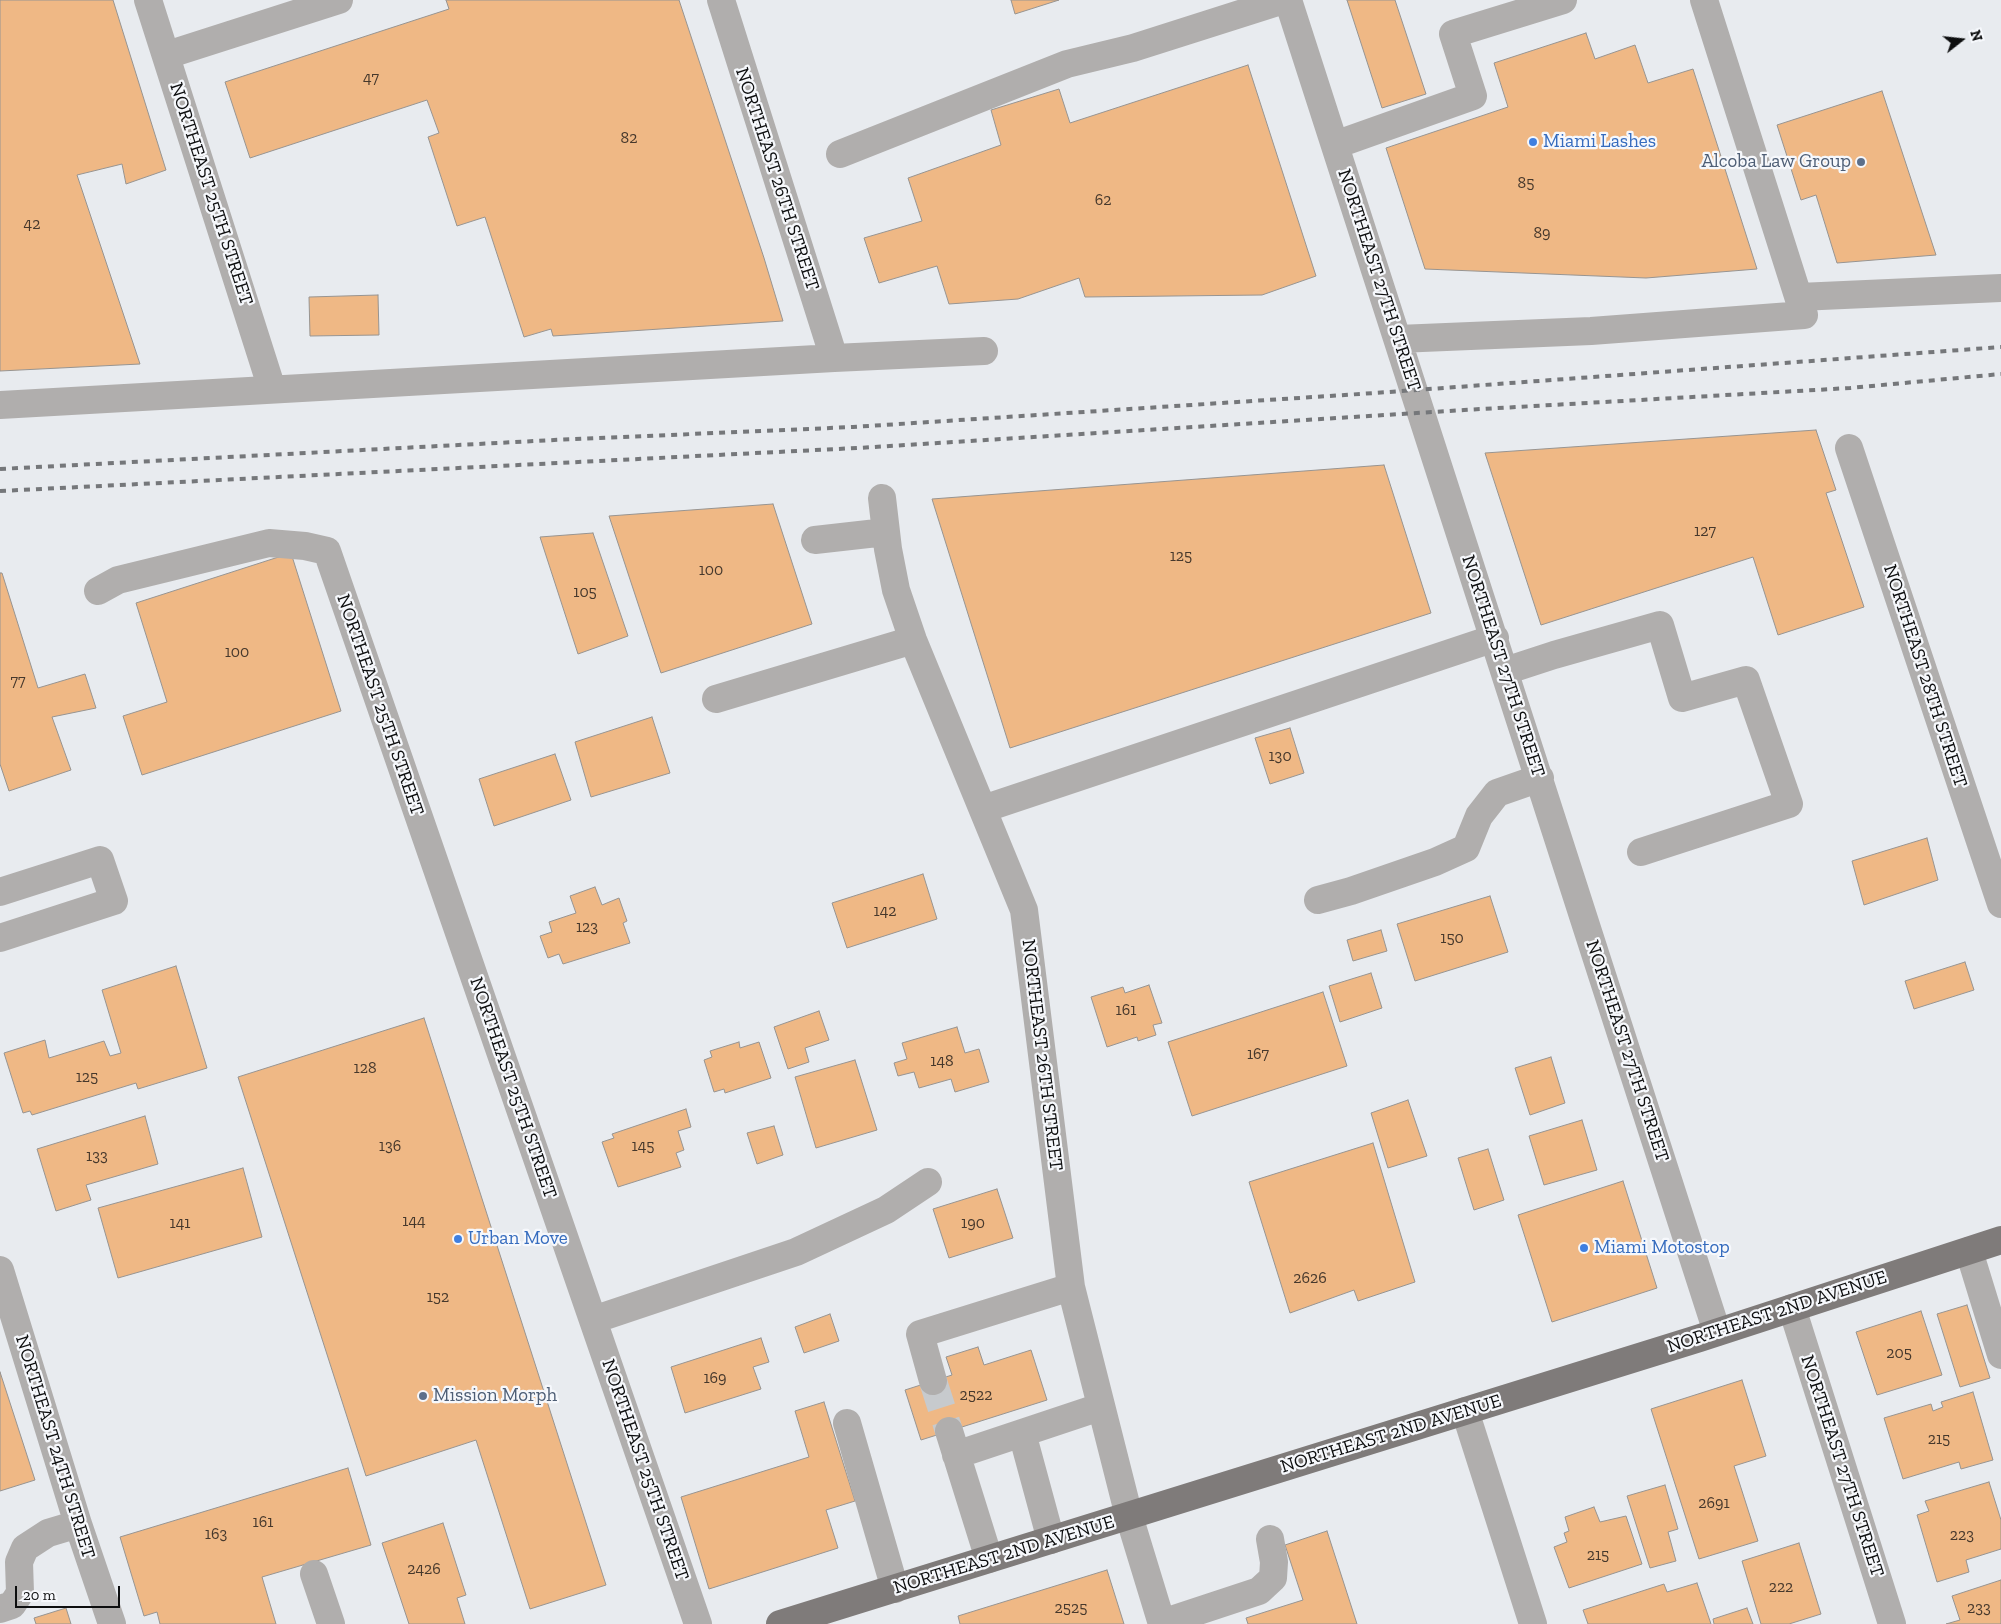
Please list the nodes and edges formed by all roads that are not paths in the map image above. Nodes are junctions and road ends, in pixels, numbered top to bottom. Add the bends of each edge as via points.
1 (148, 0) edge
2 (339, 0) edge
3 (722, 0) edge
4 (1286, 0) edge
5 (1563, 0) edge
6 (1704, 0) edge
7 (167, 55) junction
8 (1335, 145) junction
9 (840, 154) dead end
10 (2001, 288) edge
11 (1802, 306) junction
12 (1398, 339) junction
13 (984, 352) dead end
14 (834, 358) junction
15 (272, 390) junction
16 (0, 405) edge
17 (1849, 448) dead end
18 (882, 498) dead end
19 (886, 532) junction
20 (816, 540) dead end
21 (98, 591) dead end
22 (1494, 638) junction
23 (913, 640) junction
24 (1505, 671) junction
25 (716, 699) dead end
26 (1540, 778) junction
27 (983, 810) junction
28 (1641, 852) dead end
29 (0, 892) edge
30 (1318, 900) dead end
31 (2001, 904) edge
32 (0, 938) edge
33 (928, 1182) dead end
34 (2001, 1240) edge
35 (1969, 1251) junction
36 (0, 1270) edge
37 (1071, 1287) junction
38 (1792, 1308) junction
39 (593, 1320) junction
40 (1717, 1332) junction
41 (2001, 1355) edge
42 (933, 1381) tunnel mouth
43 (1100, 1407) junction
44 (1465, 1411) junction
45 (847, 1423) dead end
46 (1022, 1433) junction
47 (1129, 1516) junction
48 (78, 1524) junction
49 (1270, 1539) dead end
50 (1051, 1540) junction
51 (990, 1559) junction
52 (314, 1574) dead end
53 (895, 1589) junction
54 (0, 1609) edge
55 (112, 1624) edge
56 (331, 1624) edge
57 (698, 1624) edge
58 (780, 1624) edge
59 (1162, 1624) edge
60 (1533, 1624) edge
61 (1892, 1624) edge

1 - 7 street, NORTHEAST 25TH STREET
2 - 7 street
3 - 14 street, NORTHEAST 26TH STREET
4 - 8 street, NORTHEAST 27TH STREET
4 - 9 street via 1133,48 1067,64
5 - 8 street via 1453,34 1473,96
6 - 11 street
7 - 15 street, NORTHEAST 25TH STREET
8 - 12 street, NORTHEAST 27TH STREET
10 - 11 street
11 - 12 street via 1591,330
12 - 22 street, NORTHEAST 27TH STREET
13 - 14 street
14 - 15 street
15 - 16 street
17 - 31 street, NORTHEAST 28TH STREET
18 - 19 street, NORTHEAST 26TH STREET
19 - 20 street
19 - 23 street, NORTHEAST 26TH STREET via 896,590
21 - 39 street, NORTHEAST 25TH STREET via 118,580 269,543 327,551
22 - 24 street, NORTHEAST 27TH STREET
22 - 27 street
23 - 25 street
23 - 27 street, NORTHEAST 26TH STREET
24 - 26 street, NORTHEAST 27TH STREET
24 - 28 street via 1660,625 1682,698 1746,680 1789,804
26 - 30 street via 1497,793 1479,816 1466,848 1435,862
26 - 40 street, NORTHEAST 27TH STREET
27 - 37 street, NORTHEAST 26TH STREET via 1024,910
29 - 32 street via 100,860 114,901
33 - 39 street via 886,1210 796,1252
34 - 35 main road, NORTHEAST 2ND AVENUE
35 - 38 main road, NORTHEAST 2ND AVENUE
35 - 41 street
36 - 48 street, NORTHEAST 24TH STREET
37 - 42 street via 920,1334
37 - 43 street, NORTHEAST 26TH STREET
38 - 40 main road, NORTHEAST 2ND AVENUE
38 - 61 street, NORTHEAST 27TH STREET
39 - 57 street, NORTHEAST 25TH STREET
40 - 44 main road, NORTHEAST 2ND AVENUE
43 - 46 street
43 - 47 street, NORTHEAST 26TH STREET
44 - 47 main road, NORTHEAST 2ND AVENUE
44 - 60 street
45 - 53 street
46 - 50 street
46 - 51 street via 953,1443
47 - 50 main road, NORTHEAST 2ND AVENUE
47 - 59 street, NORTHEAST 26TH STREET
48 - 54 street via 48,1533 25,1548 18,1562 20,1593 12,1605
48 - 55 street, NORTHEAST 24TH STREET
49 - 59 street via 1273,1578 1259,1591
50 - 51 main road, NORTHEAST 2ND AVENUE
51 - 53 main road, NORTHEAST 2ND AVENUE
52 - 56 street
53 - 58 main road, NORTHEAST 2ND AVENUE

